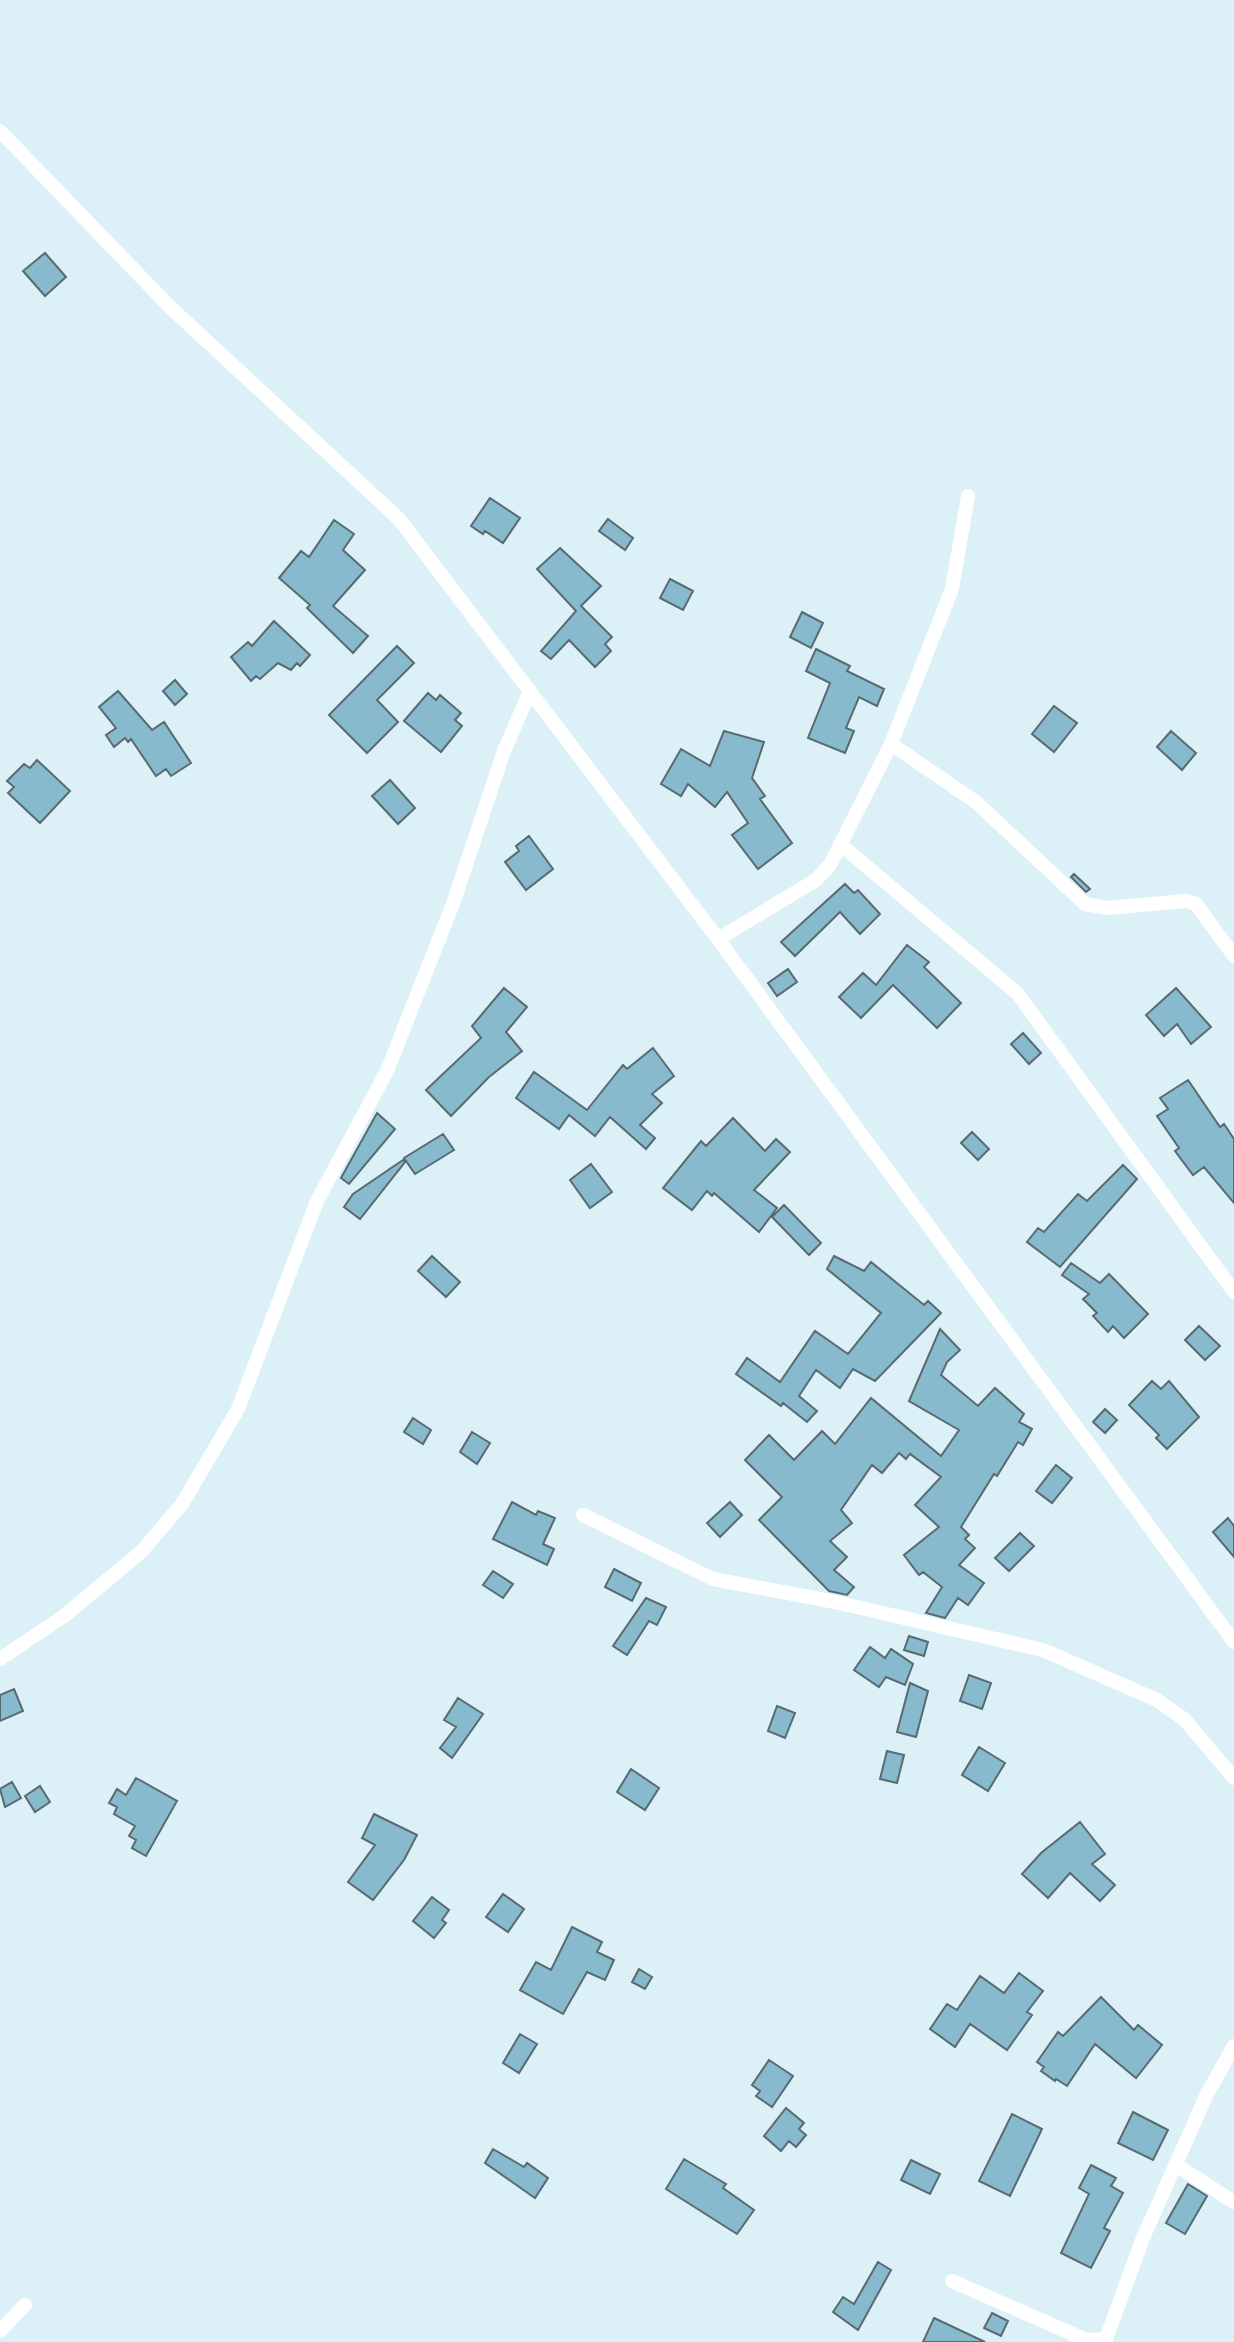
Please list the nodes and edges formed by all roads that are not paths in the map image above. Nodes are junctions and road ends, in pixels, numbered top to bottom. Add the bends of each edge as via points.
1 (0, 131) edge
2 (968, 496) dead end
3 (530, 691) junction
4 (891, 744) junction
5 (840, 844) junction
6 (718, 940) junction
7 (1234, 956) edge
8 (1234, 1292) edge
9 (583, 1515) dead end
10 (1234, 1642) edge
11 (0, 1659) edge
12 (1234, 1778) edge
13 (1234, 2046) edge
14 (1176, 2165) junction
15 (1234, 2202) edge
16 (952, 2280) dead end
17 (25, 2305) dead end
18 (0, 2332) edge

1 - 3 street via 170,307 399,519
2 - 4 street via 952,589
3 - 6 street
3 - 11 street via 387,1071 317,1201 238,1409 182,1504 141,1552 64,1616
4 - 5 street
4 - 7 street via 976,802 1085,904 1107,908 1186,901 1196,905
5 - 6 street via 816,880
5 - 8 street via 1018,994
6 - 10 street
9 - 12 street via 713,1578 1043,1650 1157,1700 1184,1719
13 - 14 street
14 - 15 street
14 - 16 street via 1106,2339 1086,2340
17 - 18 street

